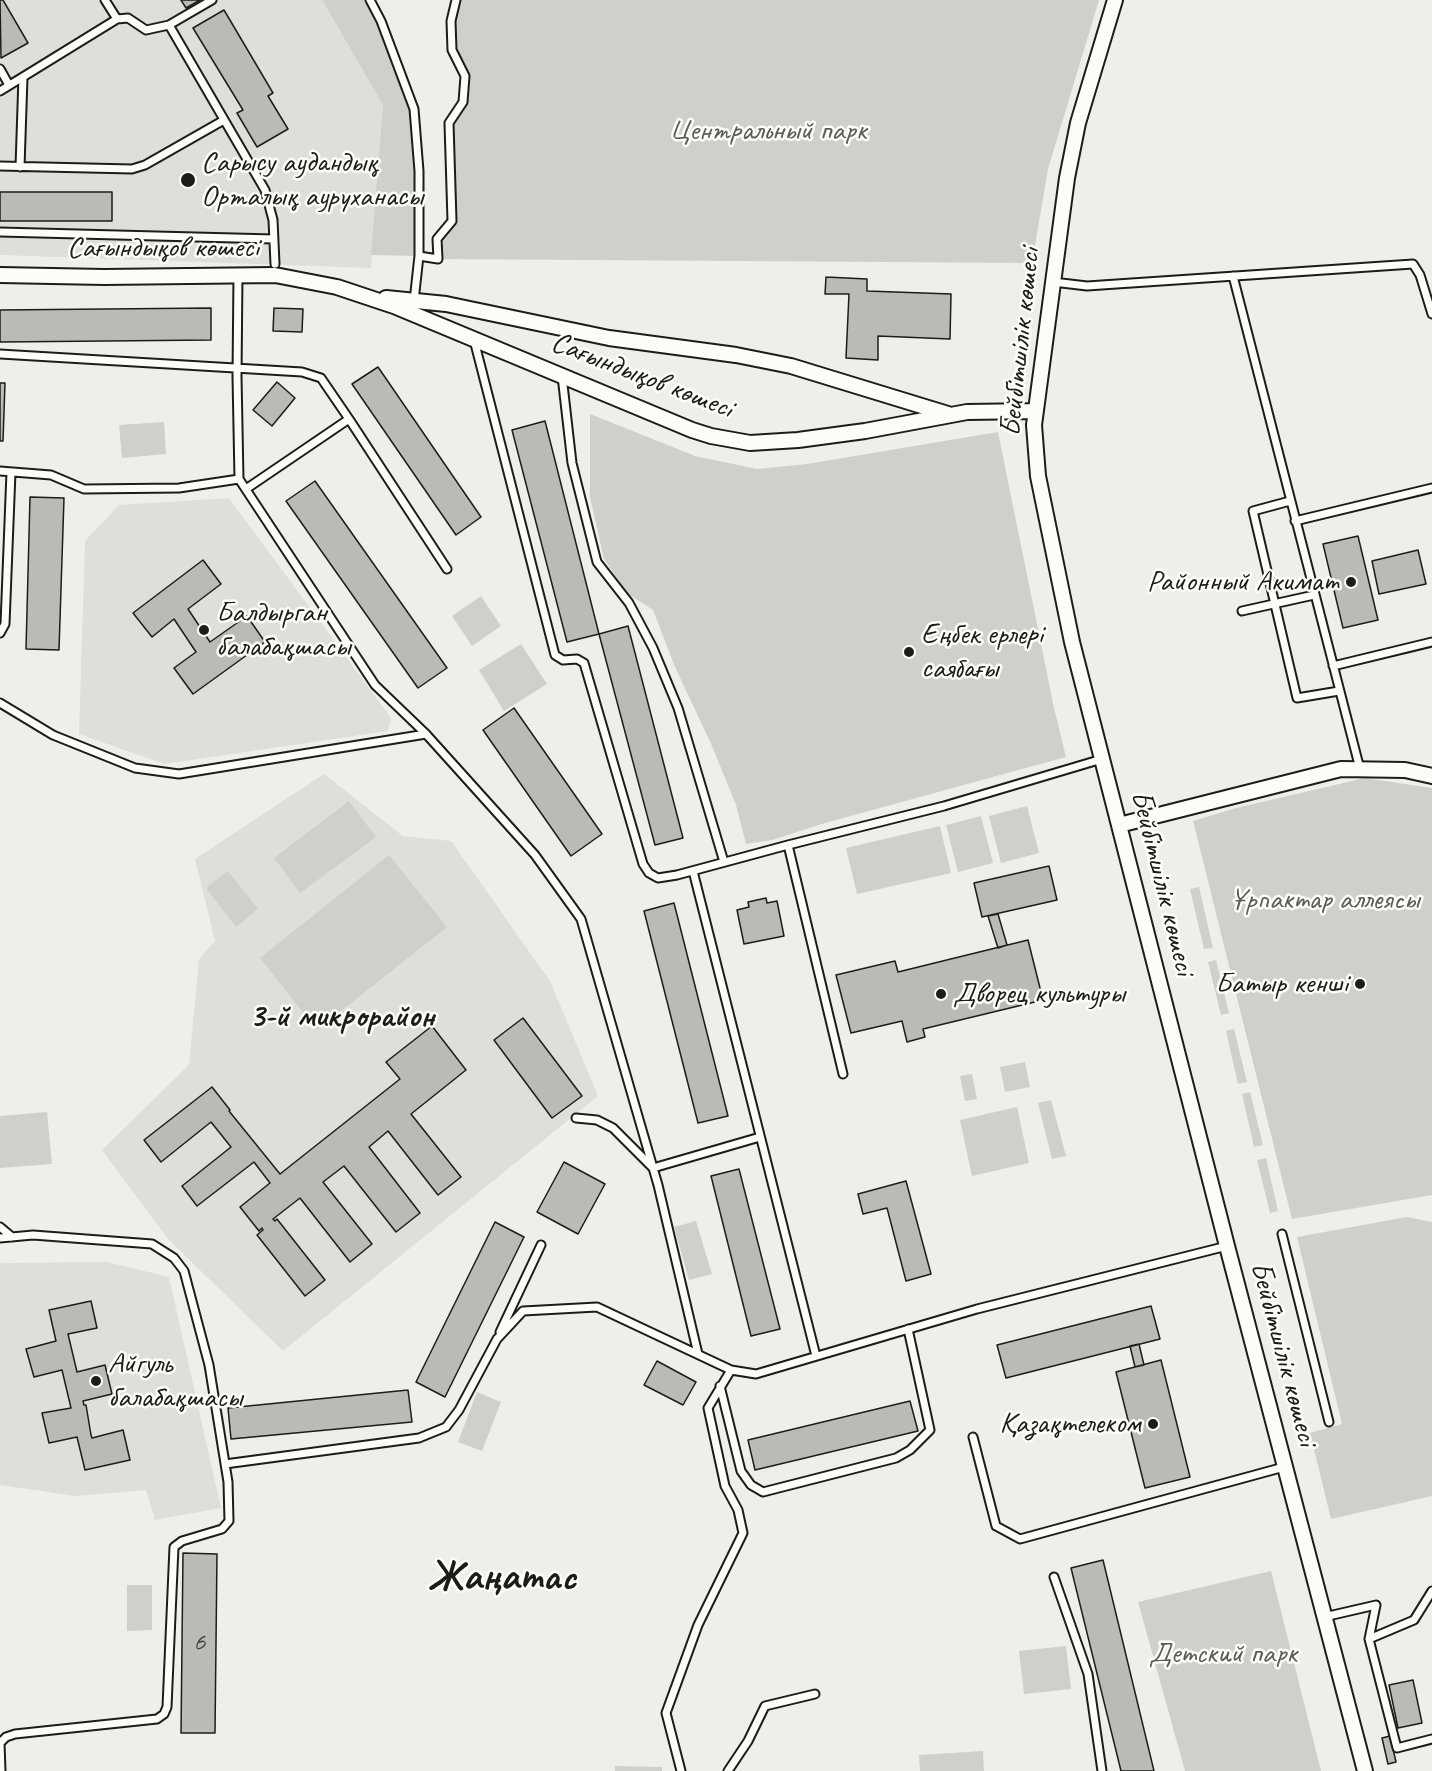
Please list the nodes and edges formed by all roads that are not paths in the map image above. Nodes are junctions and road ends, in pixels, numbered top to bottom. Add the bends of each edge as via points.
1 (105, 0) edge
2 (212, 0) edge
3 (370, 0) edge
4 (456, 0) edge
5 (1115, 0) edge
6 (117, 19) junction
7 (169, 25) junction
8 (0, 69) edge
9 (22, 77) junction
10 (9, 85) junction
11 (0, 91) edge
12 (224, 120) junction
13 (0, 166) edge
14 (20, 167) junction
15 (0, 232) edge
16 (273, 239) junction
17 (419, 256) junction
18 (275, 264) dead end
19 (0, 275) edge
20 (238, 275) junction
21 (1233, 276) junction
22 (1053, 282) junction
23 (360, 295) junction
24 (414, 301) junction
25 (1432, 314) edge
26 (474, 339) junction
27 (0, 354) edge
28 (237, 368) junction
29 (562, 376) junction
30 (1036, 411) junction
31 (951, 415) junction
32 (349, 419) junction
33 (0, 471) edge
34 (11, 472) junction
35 (239, 479) junction
36 (1432, 488) edge
37 (246, 489) junction
38 (1290, 501) junction
39 (1296, 521) junction
40 (447, 569) dead end
41 (1314, 595) junction
42 (1275, 603) junction
43 (1242, 611) dead end
44 (0, 633) edge
45 (1432, 642) edge
46 (1333, 666) junction
47 (1339, 691) junction
48 (0, 703) edge
49 (426, 734) junction
50 (1102, 759) junction
51 (1360, 769) junction
52 (1432, 776) edge
53 (1119, 825) junction
54 (788, 845) junction
55 (724, 862) junction
56 (693, 871) junction
57 (843, 1074) dead end
58 (576, 1118) dead end
59 (760, 1137) junction
60 (653, 1168) junction
61 (0, 1227) edge
62 (1282, 1234) dead end
63 (12, 1237) junction
64 (0, 1238) edge
65 (541, 1245) dead end
66 (1227, 1246) junction
67 (908, 1329) junction
68 (497, 1338) junction
69 (698, 1354) junction
70 (816, 1356) junction
71 (731, 1370) junction
72 (720, 1386) junction
73 (1329, 1422) dead end
74 (973, 1437) dead end
75 (225, 1464) junction
76 (1284, 1467) junction
77 (1054, 1576) dead end
78 (1432, 1591) edge
79 (1324, 1617) junction
80 (1369, 1639) junction
81 (814, 1694) dead end
82 (1432, 1739) edge
83 (0, 1743) edge
84 (1, 1771) edge
85 (681, 1771) edge
86 (728, 1771) edge
87 (1102, 1771) edge
88 (1365, 1771) edge

1 - 6 lane
2 - 7 lane
3 - 17 lane via 414,110
4 - 17 lane via 451,21 453,50 465,76 463,102 449,123 452,221 438,239 438,259
5 - 22 street, Бейбітшілік көшесі via 1078,123
6 - 7 lane via 128,18 146,30
6 - 9 lane
7 - 12 lane
8 - 10 lane
9 - 10 lane
9 - 14 lane
10 - 11 lane
12 - 14 lane via 132,169
12 - 16 lane via 265,190 273,220
13 - 14 lane
15 - 16 lane
16 - 18 lane
17 - 24 lane
19 - 20 street, Сағындықов көшесі
20 - 23 street, Сағындықов көшесі via 274,275
20 - 28 lane
21 - 22 lane via 1087,286
21 - 25 lane via 1413,264
21 - 38 lane
22 - 30 street, Бейбітшілік көшесі
23 - 24 street, Сағындықов көшесі
23 - 26 street, Сағындықов көшесі
24 - 31 street, Сағындықов көшесі via 446,304 609,338 791,366
26 - 29 street, Сағындықов көшесі
26 - 56 lane via 555,655 584,663 643,864 658,878
27 - 28 lane
28 - 32 lane via 302,372 321,378
28 - 35 lane
29 - 31 street, Сағындықов көшесі via 692,430 750,443 865,431
29 - 55 lane via 572,463 597,562 629,603 653,648 678,708
30 - 31 street, Сағындықов көшесі
30 - 50 street, Бейбітшілік көшесі via 1038,476 1072,642
32 - 37 lane
32 - 40 lane
33 - 34 lane
34 - 35 lane via 51,475 84,489 179,488
34 - 44 lane via 5,624
35 - 37 lane
36 - 39 lane
37 - 49 lane via 375,685
38 - 39 lane
38 - 42 lane via 1253,511
39 - 41 lane
41 - 42 lane
41 - 46 lane
42 - 43 lane
42 - 47 lane via 1297,698
45 - 46 lane
46 - 47 lane
47 - 51 lane
48 - 49 lane via 53,735 135,768 179,774
49 - 60 lane via 535,855 581,919
50 - 53 street, Бейбітшілік көшесі
50 - 54 lane via 944,806
51 - 52 street via 1405,770
51 - 53 street via 1341,769
53 - 66 street, Бейбітшілік көшесі
54 - 55 lane
54 - 57 lane
55 - 56 lane
56 - 59 lane
58 - 60 lane via 597,1120 613,1128
59 - 60 lane
59 - 70 lane
60 - 69 lane
61 - 63 lane
62 - 73 lane
63 - 64 lane
63 - 75 lane via 33,1235 152,1244 174,1258 184,1270 209,1365
65 - 68 lane
66 - 67 lane
66 - 76 street, Бейбітшілік көшесі
67 - 70 lane
67 - 72 lane via 930,1430 896,1458 763,1492 751,1485 741,1471
68 - 69 lane via 523,1311 597,1307
68 - 75 lane via 446,1427 419,1438
69 - 71 lane
70 - 71 lane via 756,1374
71 - 72 lane
72 - 85 lane via 708,1408 725,1486 738,1510 742,1533 698,1625 666,1713
74 - 76 lane via 996,1526 1020,1539
75 - 83 lane via 229,1521 222,1529 174,1547 164,1714 157,1719 15,1734
76 - 79 street, Бейбітшілік көшесі
77 - 87 lane via 1088,1674
78 - 80 lane via 1414,1620
79 - 80 lane via 1376,1605
79 - 88 street, Бейбітшілік көшесі
80 - 82 lane via 1397,1748
81 - 86 lane via 765,1706
83 - 84 lane

